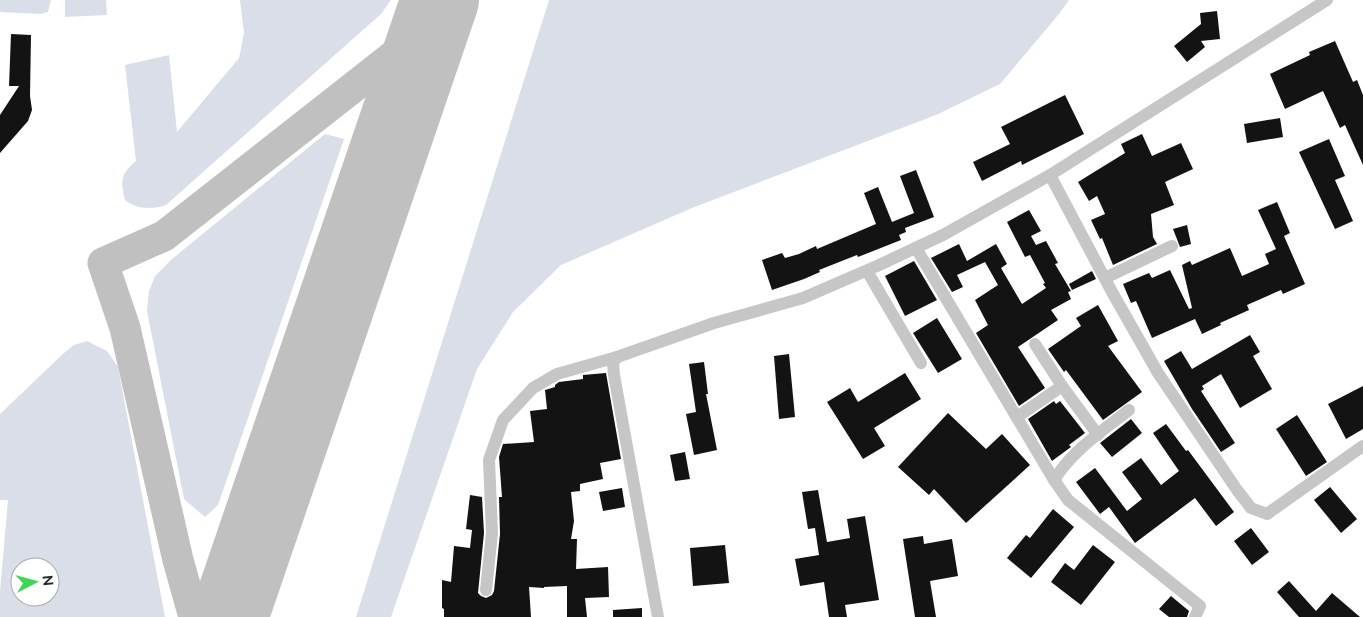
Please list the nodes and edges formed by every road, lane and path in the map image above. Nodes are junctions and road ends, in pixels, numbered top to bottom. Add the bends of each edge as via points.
1 (1327, 0) edge
2 (1050, 175) junction
3 (1172, 246) dead end
4 (916, 248) junction
5 (867, 271) junction
6 (1105, 278) junction
7 (1035, 344) dead end
8 (617, 357) junction
9 (921, 363) dead end
10 (1062, 386) junction
11 (1129, 410) dead end
12 (1017, 417) junction
13 (1098, 435) junction
14 (1363, 446) edge
15 (1054, 480) junction
16 (486, 590) dead end
17 (658, 617) edge
18 (1195, 617) edge

1 - 2 street
2 - 4 street
2 - 6 street
3 - 6 street
4 - 5 street
4 - 12 street
5 - 8 street via 803,298 714,323
5 - 9 street
6 - 14 street via 1158,372 1251,508 1267,514
7 - 10 street
8 - 16 street via 557,374 533,388 503,420 489,460 492,533
8 - 17 street via 613,363 614,375
10 - 12 street
10 - 13 street
11 - 13 street
12 - 15 street
13 - 15 street via 1075,453
15 - 18 street via 1068,500 1200,606

